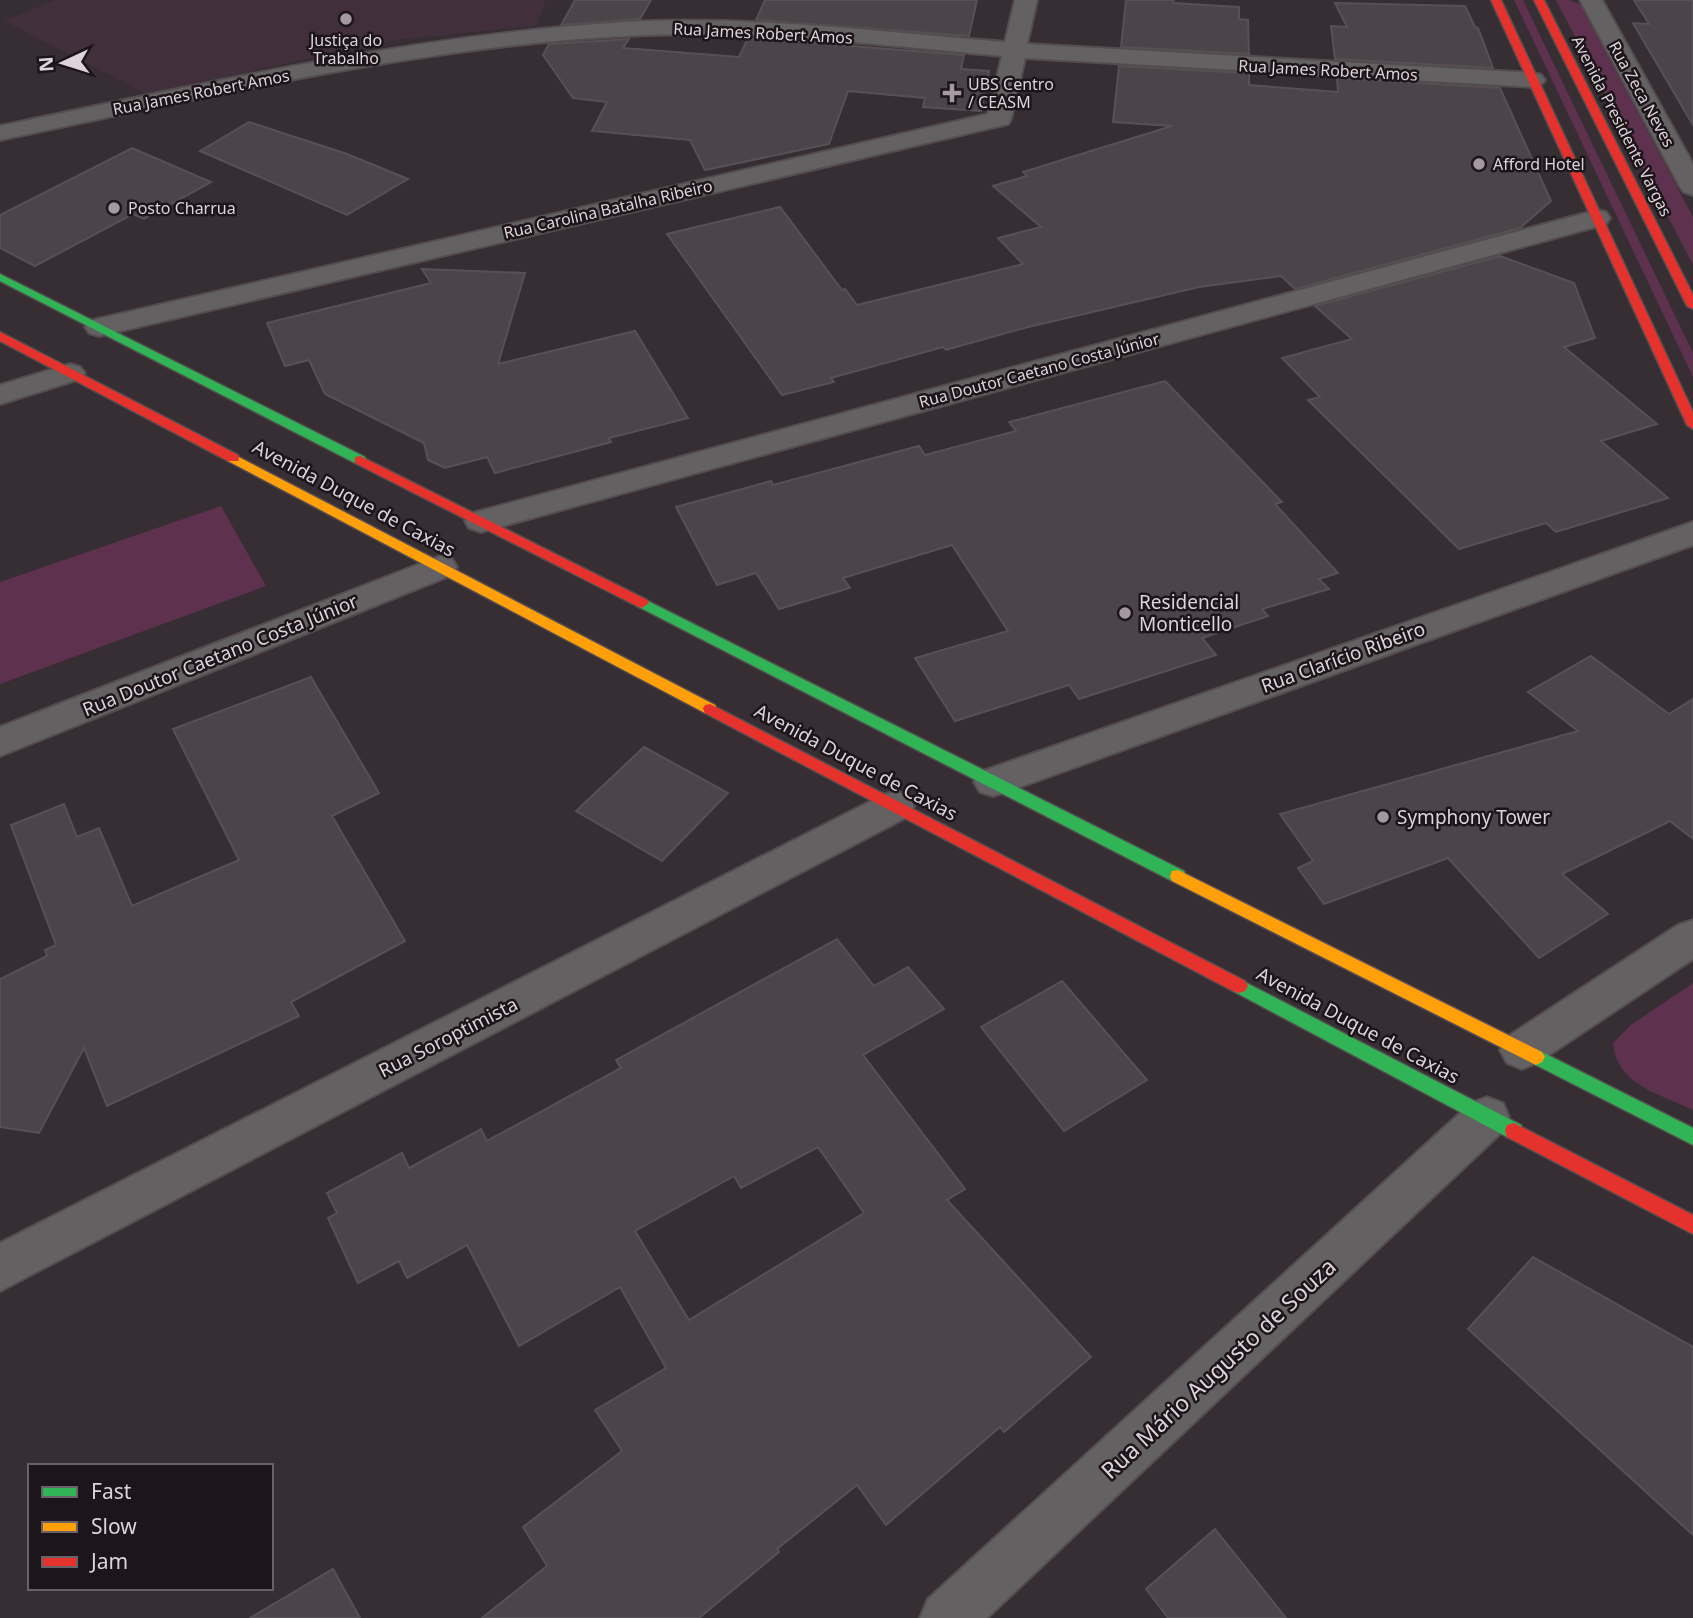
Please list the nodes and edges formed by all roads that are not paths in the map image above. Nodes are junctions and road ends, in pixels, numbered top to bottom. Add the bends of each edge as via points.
1 (1026, 0) edge
2 (1496, 0) edge
3 (1539, 0) edge
4 (1591, 0) edge
5 (1014, 50) junction
6 (1534, 80) junction
7 (0, 133) edge
8 (1693, 187) edge
9 (1597, 218) junction
10 (0, 277) edge
11 (1693, 306) edge
12 (99, 327) junction
13 (0, 336) edge
14 (70, 373) junction
15 (0, 395) edge
16 (1693, 425) edge
17 (481, 522) junction
18 (1693, 533) edge
19 (440, 567) junction
20 (0, 741) edge
21 (993, 782) junction
22 (895, 806) junction
23 (1693, 937) edge
24 (1522, 1050) junction
25 (1487, 1117) junction
26 (1693, 1137) edge
27 (1693, 1225) edge
28 (0, 1268) edge
29 (947, 1618) edge

1 - 5 street, Rua Carolina Batalha Ribeiro
2 - 6 main road
3 - 11 main road, Avenida Presidente Vargas
4 - 8 street, Rua Zeca Neves
5 - 6 street, Rua James Robert Amos
5 - 7 street, Rua James Robert Amos via 696,28 562,33 352,62
5 - 12 street, Rua Carolina Batalha Ribeiro via 999,119
6 - 9 main road
9 - 16 main road
9 - 17 street, Rua Doutor Caetano Costa Júnior
10 - 12 main road, Avenida Duque de Caxias
12 - 17 main road, Avenida Duque de Caxias
13 - 14 main road, Avenida Duque de Caxias
14 - 15 street
14 - 19 main road, Avenida Duque de Caxias
17 - 21 main road, Avenida Duque de Caxias
18 - 21 street, Rua Clarício Ribeiro
19 - 20 street, Rua Doutor Caetano Costa Júnior
19 - 22 main road, Avenida Duque de Caxias
21 - 24 main road, Avenida Duque de Caxias
22 - 25 main road, Avenida Duque de Caxias
22 - 28 street, Rua Soroptimista
23 - 24 street
24 - 26 main road, Avenida Duque de Caxias
25 - 27 main road, Avenida Duque de Caxias
25 - 29 street, Rua Mário Augusto de Souza

